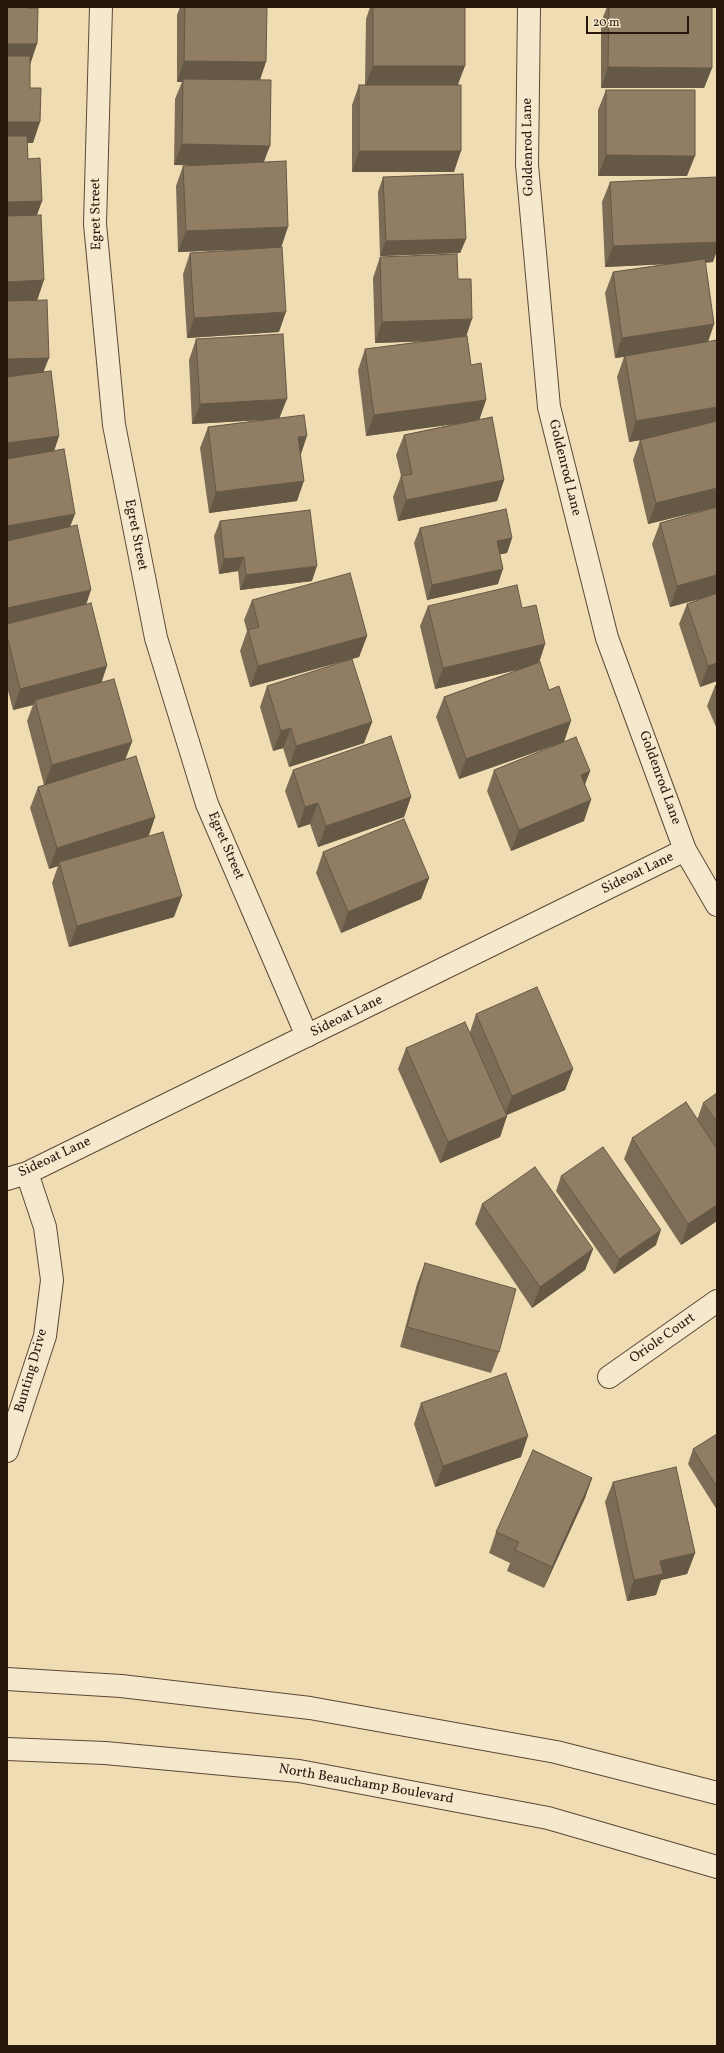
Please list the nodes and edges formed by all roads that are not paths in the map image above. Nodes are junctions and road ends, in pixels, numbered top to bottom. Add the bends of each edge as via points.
1 (101, 7) edge
2 (529, 7) edge
3 (685, 850) junction
4 (717, 905) edge
5 (307, 1036) junction
6 (17, 1176) edge
7 (717, 1301) edge
8 (610, 1377) dead end
9 (7, 1451) edge
10 (7, 1679) edge
11 (7, 1750) edge
12 (717, 1793) edge
13 (717, 1867) edge

1 - 5 street, Egret Street via 95,224 114,425 156,638 207,804
2 - 3 street, Goldenrod Lane via 527,165 549,407 607,638
3 - 4 street, Goldenrod Lane
3 - 5 street, Sideoat Lane
5 - 6 street, Sideoat Lane
6 - 9 street, Bunting Drive via 45,1227 52,1280 45,1336
7 - 8 street, Oriole Court
10 - 12 street via 121,1686 310,1708 556,1752
11 - 13 street, North Beauchamp Boulevard via 105,1753 299,1771 548,1818

